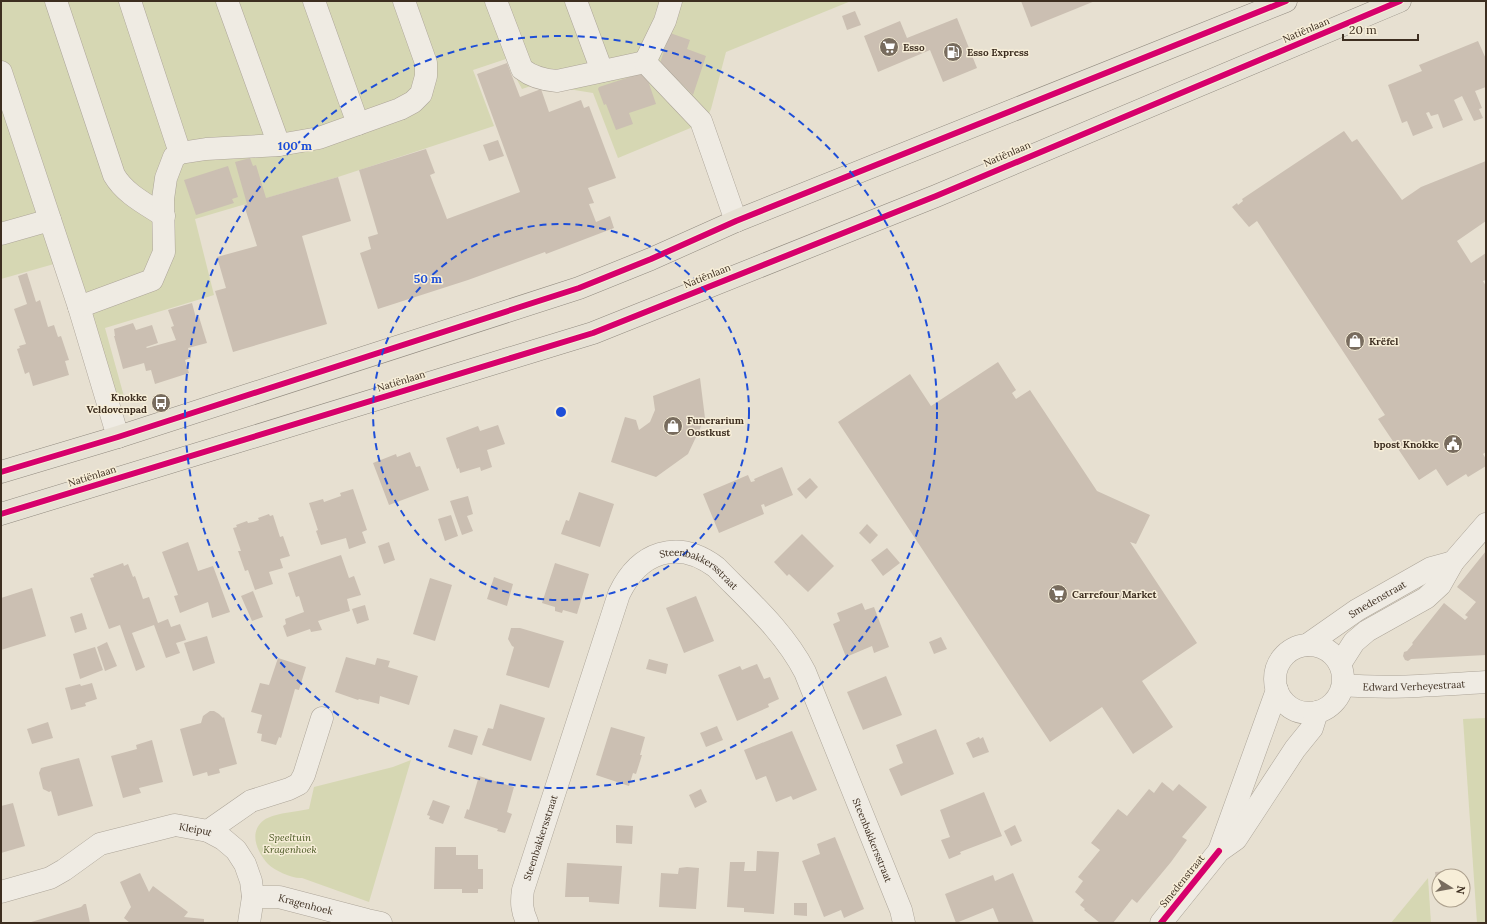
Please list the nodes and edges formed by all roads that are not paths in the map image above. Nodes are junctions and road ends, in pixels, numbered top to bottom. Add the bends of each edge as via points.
1 (56, 1) edge
2 (130, 1) edge
3 (227, 1) edge
4 (314, 1) edge
5 (404, 1) edge
6 (496, 1) edge
7 (576, 1) edge
8 (657, 1) edge
9 (671, 1) edge
10 (1286, 1) edge
11 (1400, 1) edge
12 (665, 21) junction
13 (645, 62) junction
14 (602, 71) junction
15 (1, 72) edge
16 (358, 124) junction
17 (279, 145) junction
18 (180, 153) junction
19 (164, 216) junction
20 (50, 220) junction
21 (736, 221) junction
22 (1, 234) edge
23 (79, 307) junction
24 (118, 437) junction
25 (1, 472) edge
26 (1, 514) edge
27 (1486, 524) edge
28 (1453, 562) junction
29 (1307, 645) junction
30 (1341, 675) junction
31 (1486, 682) edge
32 (1277, 690) junction
33 (1317, 712) junction
34 (322, 718) dead end
35 (208, 831) junction
36 (1219, 851) junction
37 (1, 892) edge
38 (253, 897) junction
39 (249, 923) edge
40 (382, 923) edge
41 (526, 923) edge
42 (904, 923) edge
43 (1161, 923) edge

1 - 19 street via 114,175 128,192
2 - 18 street
3 - 17 street
4 - 16 street
5 - 16 street via 426,62 426,76 421,94 400,109
6 - 14 street via 522,69 529,75 557,81
7 - 14 street
8 - 12 street
9 - 12 street
10 - 21 main road
11 - 26 main road, Natiënlaan via 936,196 592,333
12 - 13 street
13 - 14 street
13 - 21 street via 701,121
15 - 20 street
16 - 17 street via 319,138
17 - 18 street
18 - 19 street via 174,157 166,178
19 - 23 street via 164,252 152,280
20 - 22 street
20 - 23 street
21 - 24 main road via 579,288
23 - 24 street
24 - 25 main road
27 - 28 street
28 - 29 street, Smedenstraat via 1431,568 1357,610
28 - 30 street via 1440,585 1426,598 1367,631 1354,642
29 - 30 street via 1317,646 1334,656
29 - 32 street via 1292,650 1279,663 1275,681
30 - 31 street, Edward Verheyestraat via 1382,688
30 - 33 street via 1339,695 1334,703
32 - 33 street via 1288,706 1302,712
32 - 36 street, Smedenstraat
33 - 36 street, Smedenstraat via 1312,728 1295,749 1236,839
34 - 35 street, Kleiput via 299,784 251,801
35 - 37 street, Kleiput via 175,825 100,844 50,878
35 - 38 street via 236,850 245,864
36 - 43 street, Smedenstraat
38 - 39 street
38 - 40 street, Kragenhoek via 279,897
41 - 42 street, Steenbakkersstraat via 522,907 523,890 619,594 638,566 648,558 671,552 695,555 716,567 785,638 797,656 901,910

